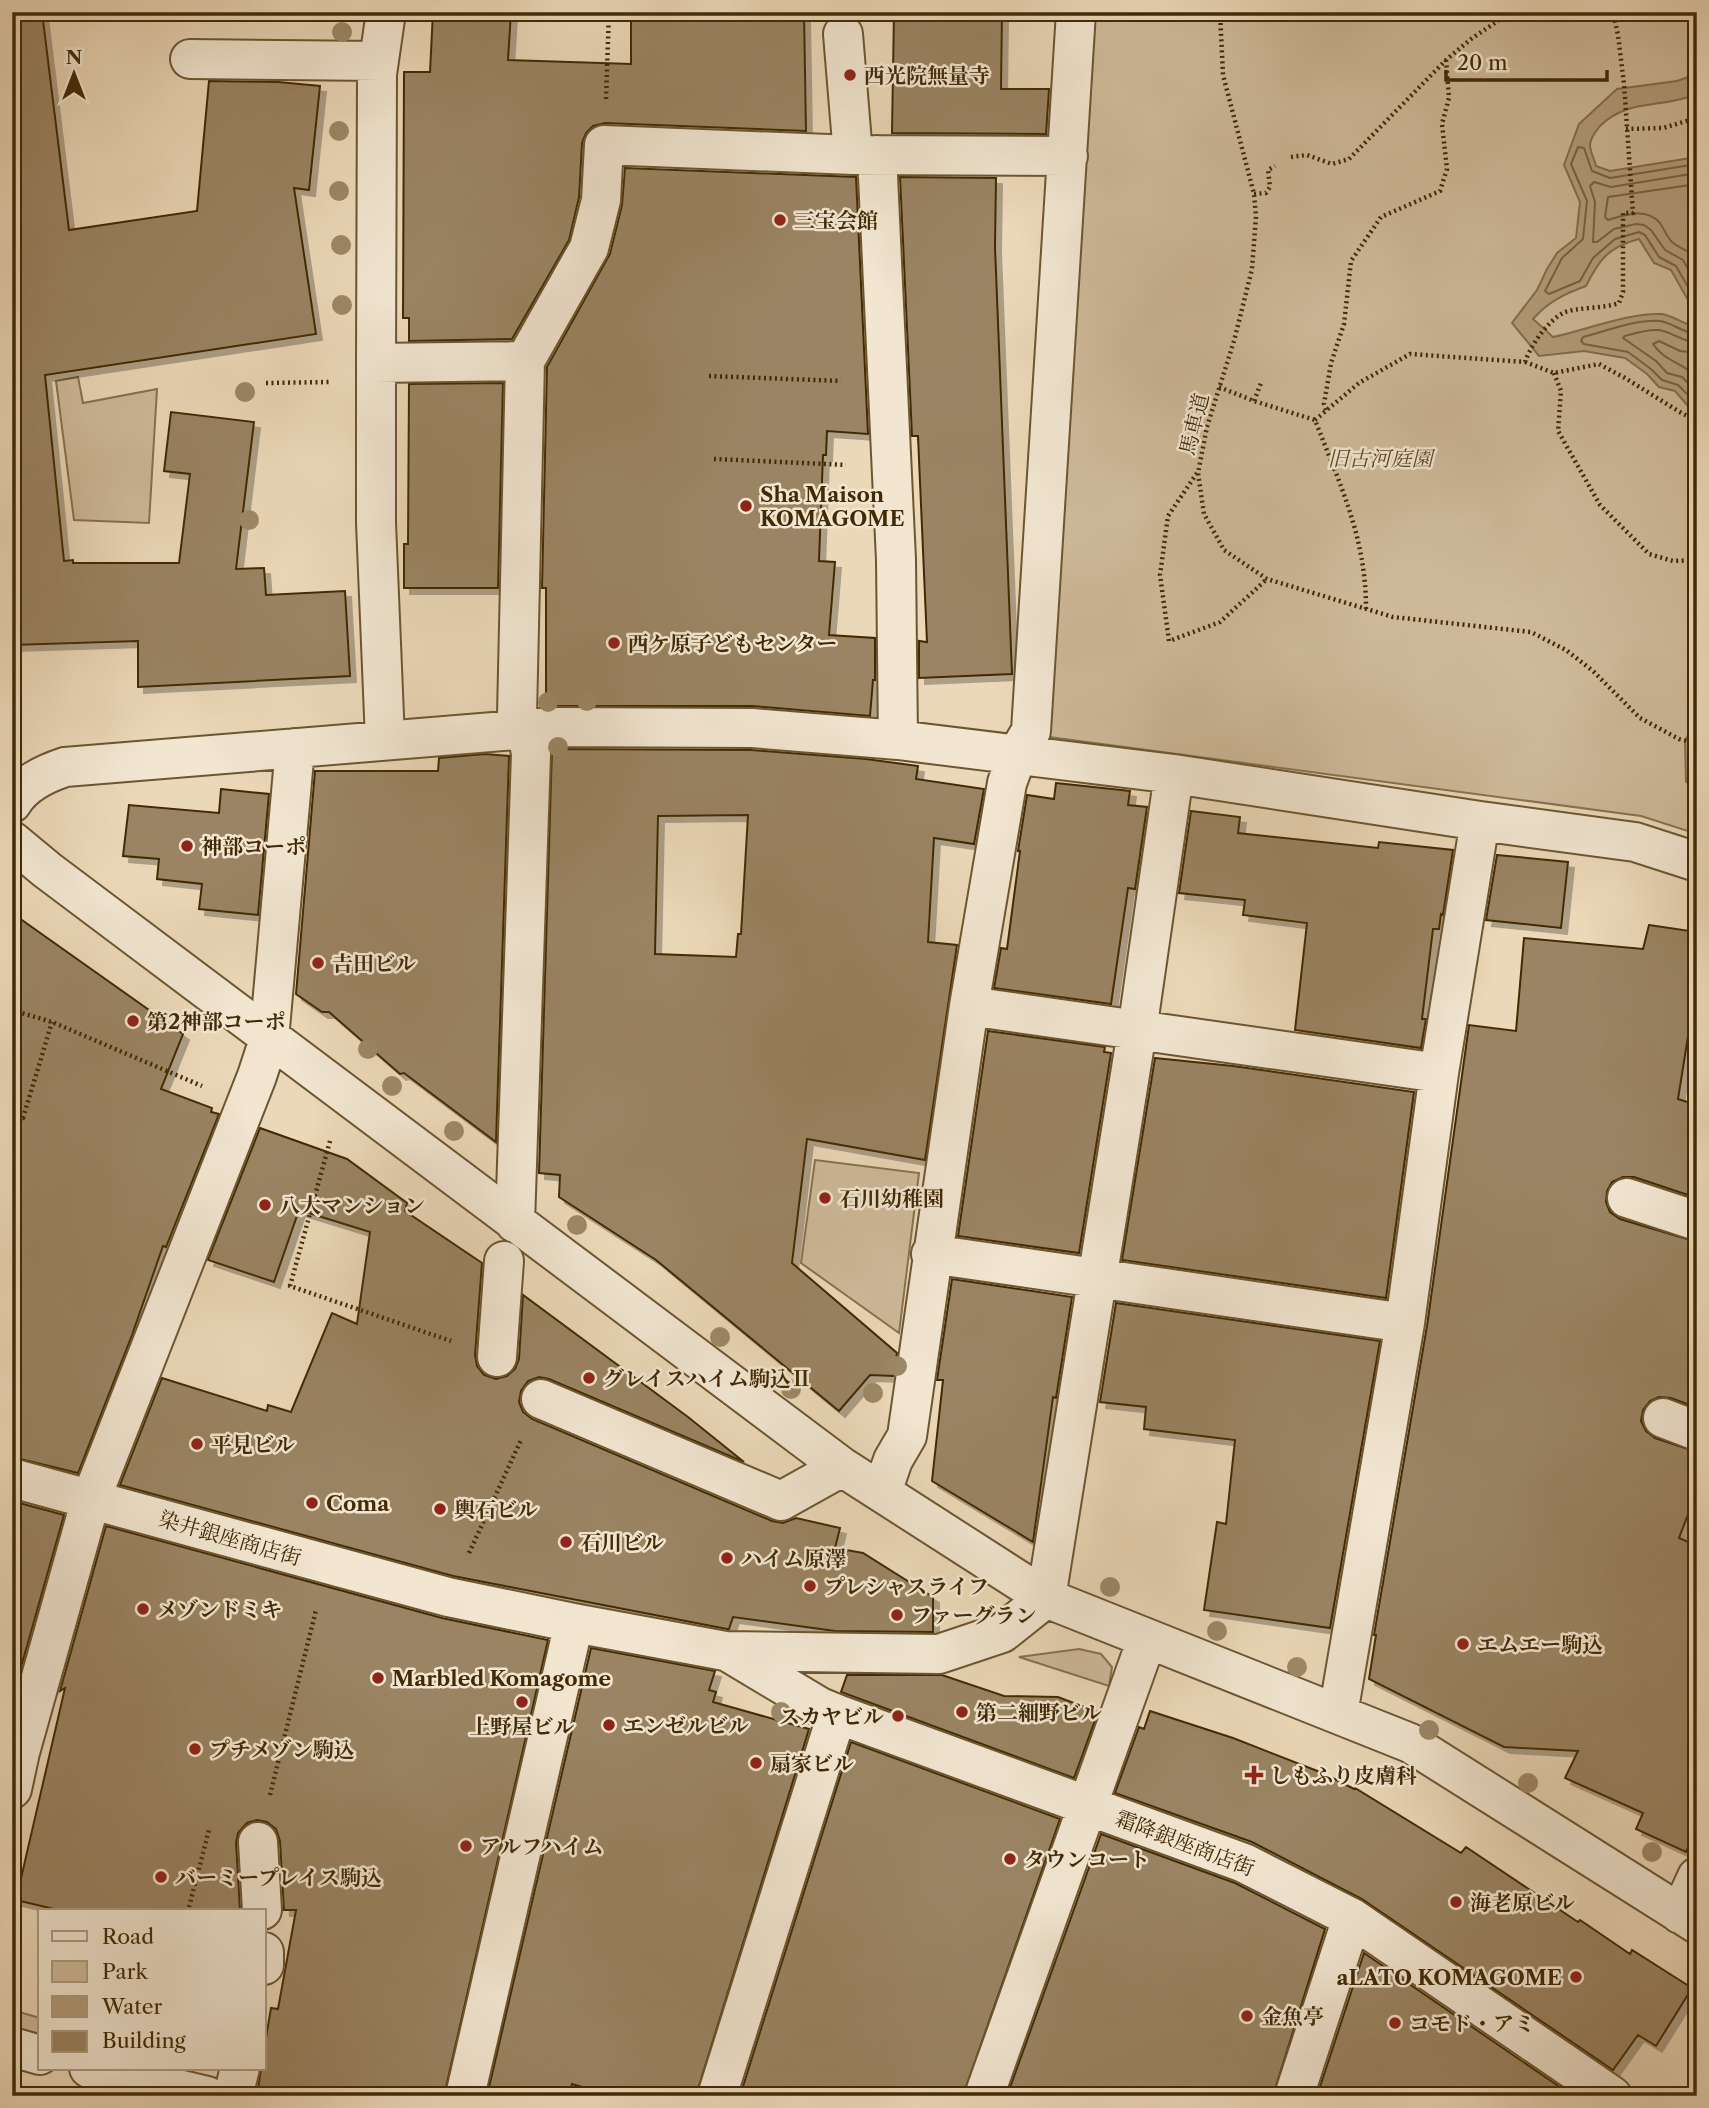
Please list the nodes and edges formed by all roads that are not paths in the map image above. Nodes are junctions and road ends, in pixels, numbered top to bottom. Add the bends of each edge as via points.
1 (386, 12) edge
2 (1076, 12) edge
3 (843, 34) dead end
4 (190, 59) dead end
5 (379, 61) junction
6 (865, 155) junction
7 (1068, 156) junction
8 (526, 361) junction
9 (376, 372) junction
10 (527, 731) junction
11 (385, 740) junction
12 (898, 740) junction
13 (295, 748) junction
14 (1017, 753) junction
15 (1174, 775) junction
16 (12, 803) edge
17 (1480, 821) junction
18 (12, 841) edge
19 (1697, 862) edge
20 (969, 1006) junction
21 (1136, 1031) junction
22 (269, 1039) junction
23 (1439, 1073) junction
24 (1627, 1198) dead end
25 (1697, 1221) edge
26 (515, 1223) junction
27 (931, 1254) junction
28 (504, 1261) dead end
29 (1097, 1279) junction
30 (1405, 1322) junction
31 (497, 1357) road end
32 (541, 1399) road end
33 (842, 1467) junction
34 (12, 1478) edge
35 (883, 1492) junction
36 (91, 1499) junction
37 (1046, 1598) junction
38 (574, 1623) junction
39 (1147, 1639) junction
40 (726, 1651) junction
41 (837, 1714) junction
42 (1338, 1714) junction
43 (16, 1751) edge
44 (12, 1789) edge
45 (1088, 1805) junction
46 (258, 1842) road end
47 (1697, 1877) edge
48 (262, 1909) edge
49 (1352, 1918) junction
50 (1688, 1919) edge
51 (12, 2048) edge
52 (38, 2054) edge
53 (240, 2070) edge
54 (96, 2078) edge
55 (207, 2096) edge
56 (233, 2096) edge
57 (466, 2096) edge
58 (717, 2096) edge
59 (984, 2096) edge
60 (1294, 2096) edge
61 (1612, 2096) edge

1 - 5 street
2 - 7 street
3 - 6 street
4 - 5 street
5 - 9 street
6 - 7 street
6 - 8 street via 604,145 601,200 589,248
6 - 12 street via 888,383
7 - 14 street via 1031,732
8 - 9 street
8 - 10 street via 517,715
9 - 11 street via 376,523
10 - 11 street
10 - 12 street via 552,727 752,728
10 - 26 street via 531,754
11 - 13 street
12 - 14 street
13 - 16 street via 65,767 19,792
13 - 22 street
14 - 15 street
14 - 20 street via 1007,783
15 - 17 street
15 - 21 street
17 - 19 street via 1635,842
17 - 23 street
18 - 22 street
20 - 21 street
20 - 27 street
21 - 23 street
21 - 29 street
22 - 26 street
22 - 36 street via 176,1312
23 - 30 street
24 - 25 street
26 - 33 street
27 - 29 street
27 - 35 street via 906,1436
28 - 31 street
29 - 30 street
29 - 37 street
30 - 42 street
32 - 33 street via 781,1501
33 - 35 street
34 - 36 street, 染井銀座商店街
35 - 37 street
36 - 38 street, 染井銀座商店街 via 448,1597
36 - 43 street
37 - 39 street
37 - 40 street via 1002,1633 939,1654
38 - 40 street, 染井銀座商店街
38 - 57 street
39 - 42 street
39 - 45 street
40 - 41 street, 霜降銀座商店街
41 - 45 street, 霜降銀座商店街
41 - 58 street
42 - 50 street via 1410,1743
43 - 44 street
45 - 49 street, 霜降銀座商店街 via 1244,1863
45 - 59 street
46 - 48 street
47 - 50 street
49 - 60 street
49 - 61 street, 霜降銀座商店街
51 - 52 street
53 - 56 street
54 - 55 street

